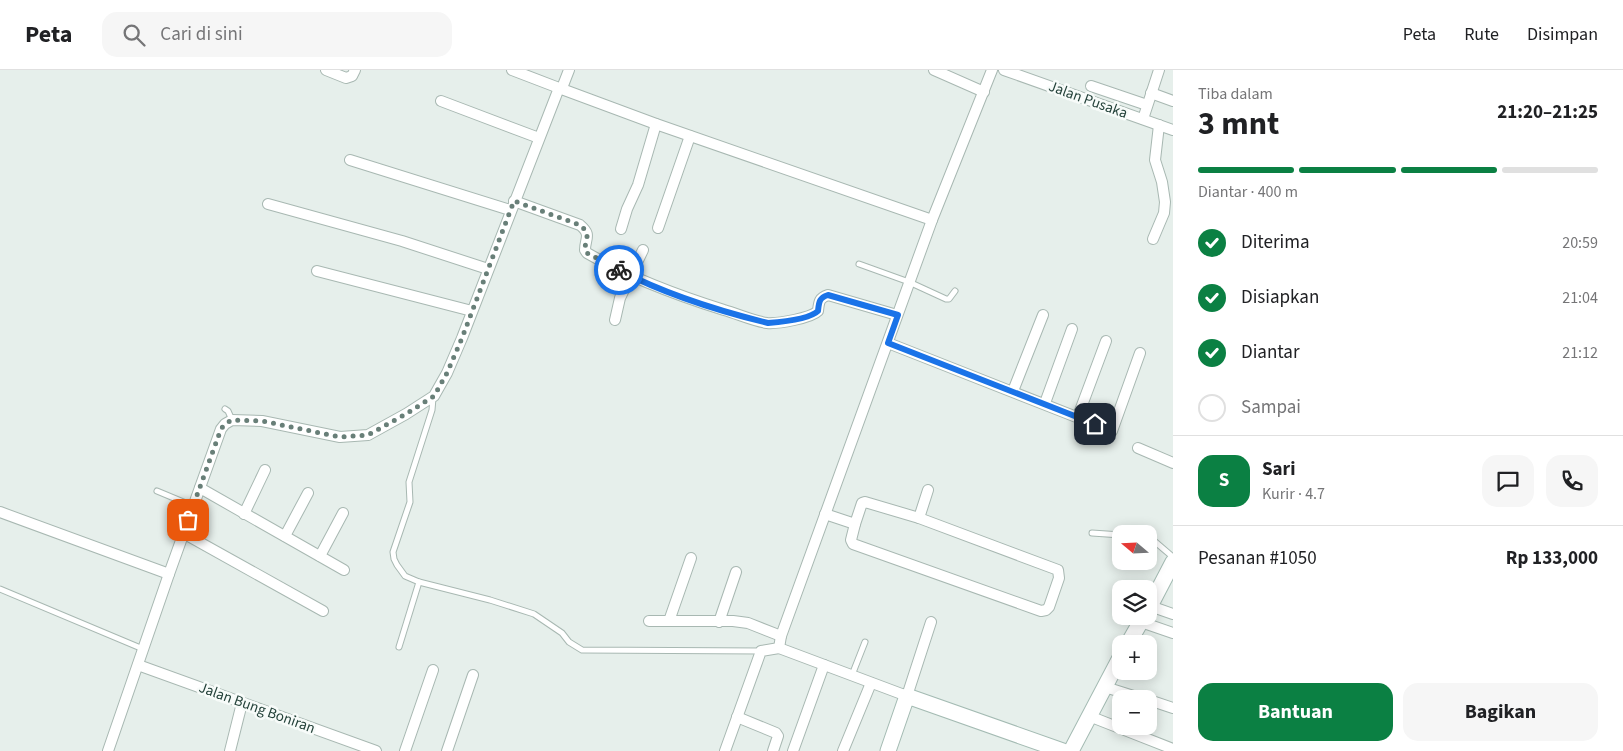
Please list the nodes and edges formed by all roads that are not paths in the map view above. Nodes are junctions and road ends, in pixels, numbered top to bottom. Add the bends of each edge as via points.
1 (326, 70) edge
2 (355, 70) edge
3 (512, 70) edge
4 (569, 70) edge
5 (934, 70) edge
6 (992, 70) edge
7 (1004, 70) edge
8 (1159, 70) edge
9 (1090, 86) dead end
10 (560, 88) junction
11 (984, 92) junction
12 (1151, 93) junction
13 (441, 101) dead end
14 (1173, 101) edge
15 (1147, 105) junction
16 (1142, 119) junction
17 (656, 124) junction
18 (1159, 125) junction
19 (1173, 130) edge
20 (690, 136) junction
21 (539, 138) junction
22 (350, 160) dead end
23 (268, 204) dead end
24 (512, 206) junction
25 (932, 220) junction
26 (658, 228) dead end
27 (621, 229) dead end
28 (1154, 239) dead end
29 (643, 250) dead end
30 (859, 264) dead end
31 (488, 269) junction
32 (317, 271) dead end
33 (630, 276) junction
34 (909, 282) junction
35 (955, 291) dead end
36 (472, 311) junction
37 (898, 315) junction
38 (1042, 315) dead end
39 (615, 320) dead end
40 (1072, 329) dead end
41 (1106, 342) dead end
42 (888, 343) junction
43 (1140, 353) dead end
44 (1013, 391) junction
45 (434, 396) junction
46 (1045, 403) junction
47 (225, 409) dead end
48 (1078, 416) junction
49 (232, 420) junction
50 (1138, 448) dead end
51 (1173, 463) edge
52 (265, 470) dead end
53 (200, 488) junction
54 (928, 490) dead end
55 (157, 491) dead end
56 (308, 494) dead end
57 (193, 506) junction
58 (0, 512) edge
59 (343, 513) dead end
60 (244, 514) junction
61 (825, 514) junction
62 (920, 518) junction
63 (855, 524) junction
64 (184, 533) junction
65 (1092, 533) dead end
66 (1112, 534) edge
67 (285, 536) junction
68 (1158, 545) edge
69 (320, 556) junction
70 (1173, 557) edge
71 (691, 558) dead end
72 (1173, 562) edge
73 (344, 570) dead end
74 (736, 572) dead end
75 (169, 574) junction
76 (419, 582) junction
77 (0, 589) edge
78 (1157, 592) edge
79 (323, 611) dead end
80 (1157, 613) edge
81 (1173, 614) edge
82 (649, 621) dead end
83 (669, 621) junction
84 (1157, 621) edge
85 (719, 622) junction
86 (931, 622) dead end
87 (1173, 633) edge
88 (781, 636) junction
89 (865, 642) dead end
90 (399, 646) dead end
91 (779, 648) junction
92 (143, 649) junction
93 (760, 651) junction
94 (138, 665) junction
95 (824, 665) junction
96 (433, 670) dead end
97 (1112, 673) edge
98 (473, 675) dead end
99 (852, 675) junction
100 (872, 683) junction
101 (1105, 687) junction
102 (1114, 690) edge
103 (907, 696) junction
104 (242, 702) junction
105 (1157, 703) edge
106 (1173, 708) edge
107 (1089, 716) junction
108 (737, 717) junction
109 (110, 747) edge
110 (1173, 749) edge
111 (230, 751) edge
112 (376, 751) edge
113 (406, 751) edge
114 (447, 751) edge
115 (725, 751) edge
116 (773, 751) edge
117 (793, 751) edge
118 (843, 751) edge
119 (888, 751) edge
120 (1063, 751) edge
121 (1071, 751) edge

1 - 2 street via 346,78
3 - 10 street
4 - 10 street
5 - 11 street
6 - 11 street
7 - 16 street, Jalan Pusaka
8 - 12 street
9 - 15 street
10 - 17 street
10 - 21 street
11 - 25 street
12 - 14 street
12 - 15 street
13 - 21 street
15 - 16 street
16 - 18 street, Jalan Pusaka
17 - 20 street
17 - 27 street
18 - 19 street, Jalan Pusaka
18 - 28 street via 1155,160 1162,182 1164,207
20 - 25 street
20 - 26 street
21 - 24 street
22 - 24 street
23 - 31 street
24 - 31 street
24 - 33 street via 580,225 586,232 587,253
25 - 34 street
29 - 33 street
30 - 34 lane
31 - 36 street
32 - 36 street
33 - 37 street via 687,299 768,323 814,315 820,299 828,295
33 - 39 street
34 - 35 lane via 946,299
34 - 37 street
36 - 45 street
37 - 42 street
38 - 44 street
40 - 46 street
41 - 48 street
42 - 44 street
42 - 61 street
43 - 48 street via 1112,431
44 - 46 street
45 - 49 street via 368,435 340,437 262,421
45 - 76 lane via 409,482 408,510 393,552 394,560 406,576
46 - 48 street
47 - 49 lane
49 - 53 street via 221,429
50 - 51 street
52 - 60 street
53 - 57 street
53 - 60 street
54 - 62 street
55 - 57 lane
56 - 67 street
57 - 64 street
58 - 75 street
59 - 69 street
60 - 67 street
61 - 63 street
61 - 88 street
62 - 63 street via 865,502
62 - 63 street via 1058,570 1059,578 1046,610 1041,611 854,544 851,540
64 - 75 street
64 - 79 street
65 - 66 lane
67 - 69 street
68 - 70 lane
69 - 73 street
71 - 83 street
72 - 78 street
74 - 85 street
75 - 92 street
76 - 90 lane
76 - 93 lane via 534,614 582,650
77 - 92 lane
80 - 81 street
82 - 83 street
83 - 85 street
84 - 87 street
85 - 88 street via 739,621
86 - 103 street
88 - 91 street
89 - 99 lane
91 - 93 street
91 - 95 street
92 - 94 street
93 - 108 street
94 - 104 street, Jalan Bung Boniran
94 - 109 street
95 - 99 street
95 - 117 street
96 - 113 street
97 - 101 street
98 - 114 street
99 - 100 street
100 - 103 street
100 - 118 street
101 - 102 street
101 - 107 street
103 - 119 street
103 - 120 street
104 - 111 street
104 - 112 street, Jalan Bung Boniran
105 - 106 street
107 - 110 street
107 - 121 street
108 - 115 street
108 - 116 street via 776,733

